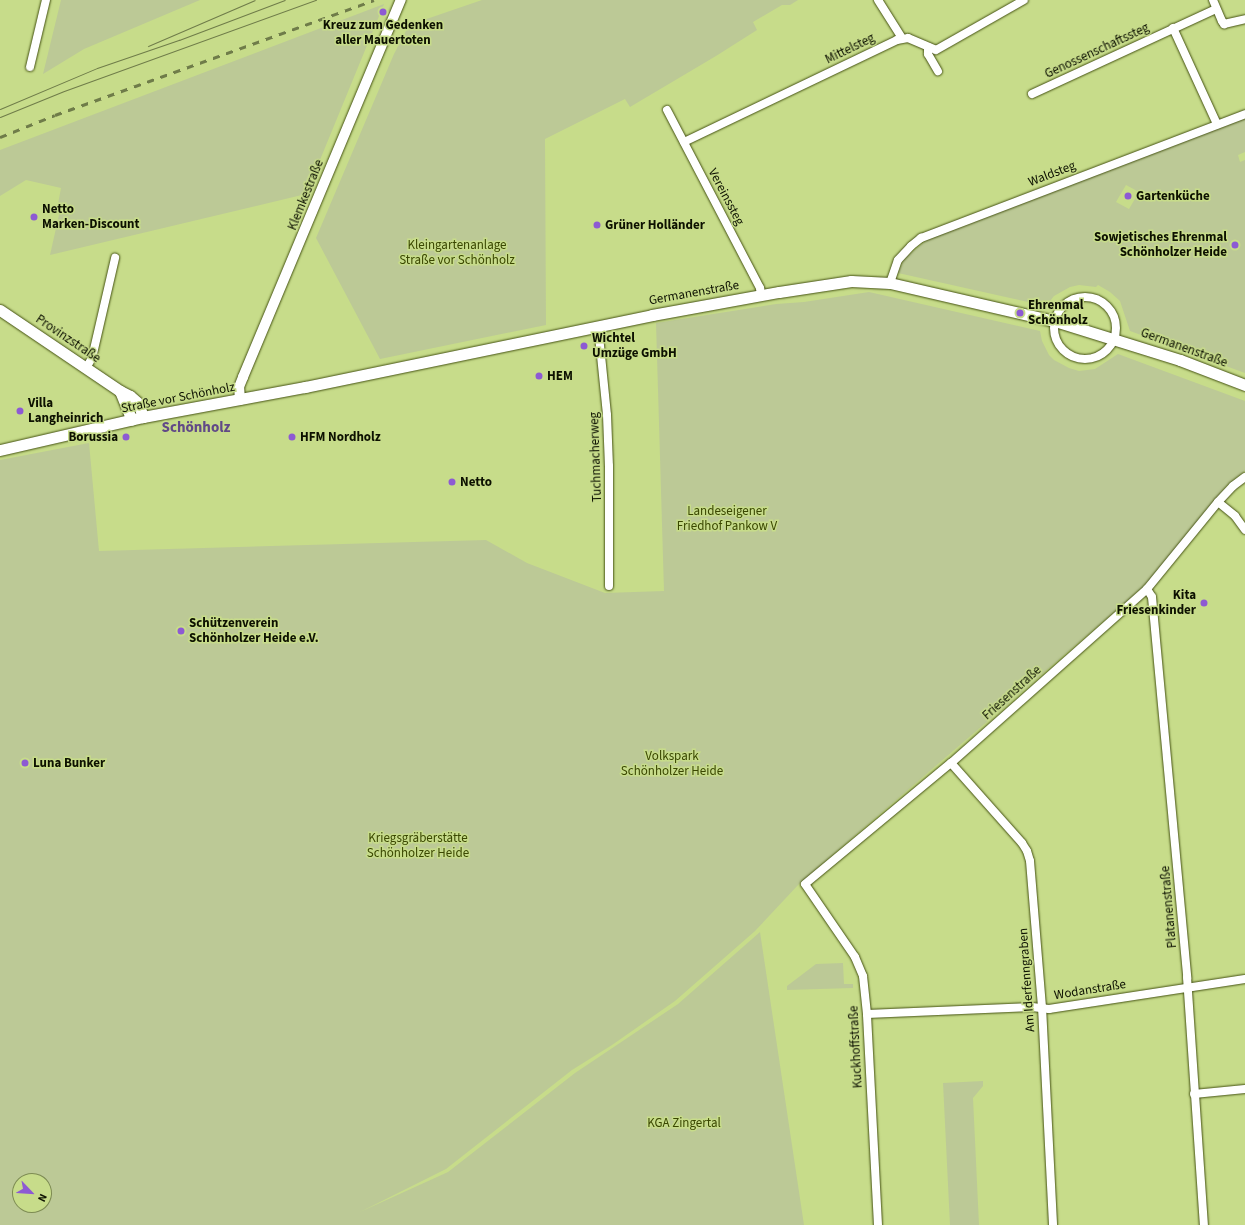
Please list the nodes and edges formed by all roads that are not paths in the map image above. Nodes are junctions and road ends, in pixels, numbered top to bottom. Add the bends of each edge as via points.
1 (46, 0) edge
2 (401, 0) edge
3 (878, 0) edge
4 (1024, 0) edge
5 (1213, 0) edge
6 (1216, 9) junction
7 (1245, 19) edge
8 (1173, 28) junction
9 (902, 38) junction
10 (928, 47) junction
11 (30, 67) dead end
12 (938, 71) dead end
13 (1032, 94) dead end
14 (667, 110) dead end
15 (1245, 114) edge
16 (1217, 124) junction
17 (684, 142) junction
18 (115, 258) dead end
19 (890, 283) junction
20 (761, 295) junction
21 (0, 310) edge
22 (1055, 321) junction
23 (598, 326) junction
24 (1114, 338) junction
25 (86, 368) junction
26 (339, 380) joint
27 (1245, 385) edge
28 (120, 392) junction
29 (240, 400) junction
30 (143, 417) junction
31 (132, 420) junction
32 (0, 450) edge
33 (1245, 477) edge
34 (1218, 502) junction
35 (1245, 530) edge
36 (609, 586) dead end
37 (1148, 589) junction
38 (951, 763) junction
39 (805, 884) joint
40 (1245, 979) edge
41 (1187, 987) junction
42 (1042, 1007) junction
43 (867, 1014) junction
44 (1245, 1090) edge
45 (1194, 1094) junction
46 (878, 1225) edge
47 (1053, 1225) edge
48 (1204, 1225) edge

1 - 11 street
2 - 29 street, Klemkestraße via 243,377 239,387
3 - 9 street
4 - 10 street via 936,50
5 - 6 street
6 - 7 street via 1224,24
6 - 8 street, Genossenschaftssteg
8 - 13 street, Genossenschaftssteg
8 - 16 street
9 - 10 street
9 - 17 street, Mittelsteg
10 - 12 street via 928,54
14 - 17 street, Vereinssteg
15 - 16 street, Waldsteg
16 - 19 street, Waldsteg via 921,238 898,260
17 - 20 street, Vereinssteg via 759,286
18 - 25 street via 92,358
19 - 20 main road, Germanenstraße via 852,281
19 - 22 main road, Germanenstraße
20 - 23 main road, Germanenstraße
21 - 25 main road, Provinzstraße
22 - 24 main road, Germanenstraße
22 - 24 street via 1054,329 1059,345 1072,356 1099,356
22 - 24 street via 1064,305 1076,299 1098,300 1110,310 1115,324
23 - 26 main road, Germanenstraße
23 - 36 street, Tuchmacherweg via 607,415
24 - 27 main road, Germanenstraße
25 - 28 main road, Provinzstraße
26 - 29 main road, Straße vor Schönholz
28 - 30 main road, Provinzstraße via 138,403
28 - 31 main road
29 - 30 main road, Straße vor Schönholz
30 - 31 main road, Straße vor Schönholz
31 - 32 main road, Straße vor Schönholz
33 - 34 street, Friesenstraße
34 - 35 street via 1235,516
34 - 37 street, Friesenstraße
37 - 38 street, Friesenstraße
37 - 41 street, Platanenstraße via 1152,597
38 - 39 street, Friesenstraße
38 - 42 street, Am Iderfenngraben via 1028,851
39 - 43 street, Kuckhoffstraße via 858,962 864,983
40 - 41 street, Wodanstraße
41 - 42 street, Wodanstraße
41 - 45 street, Platanenstraße
42 - 43 street, Wodanstraße
42 - 47 street, Am Iderfenngraben
43 - 46 street, Kuckhoffstraße
44 - 45 street
45 - 48 street, Platanenstraße

